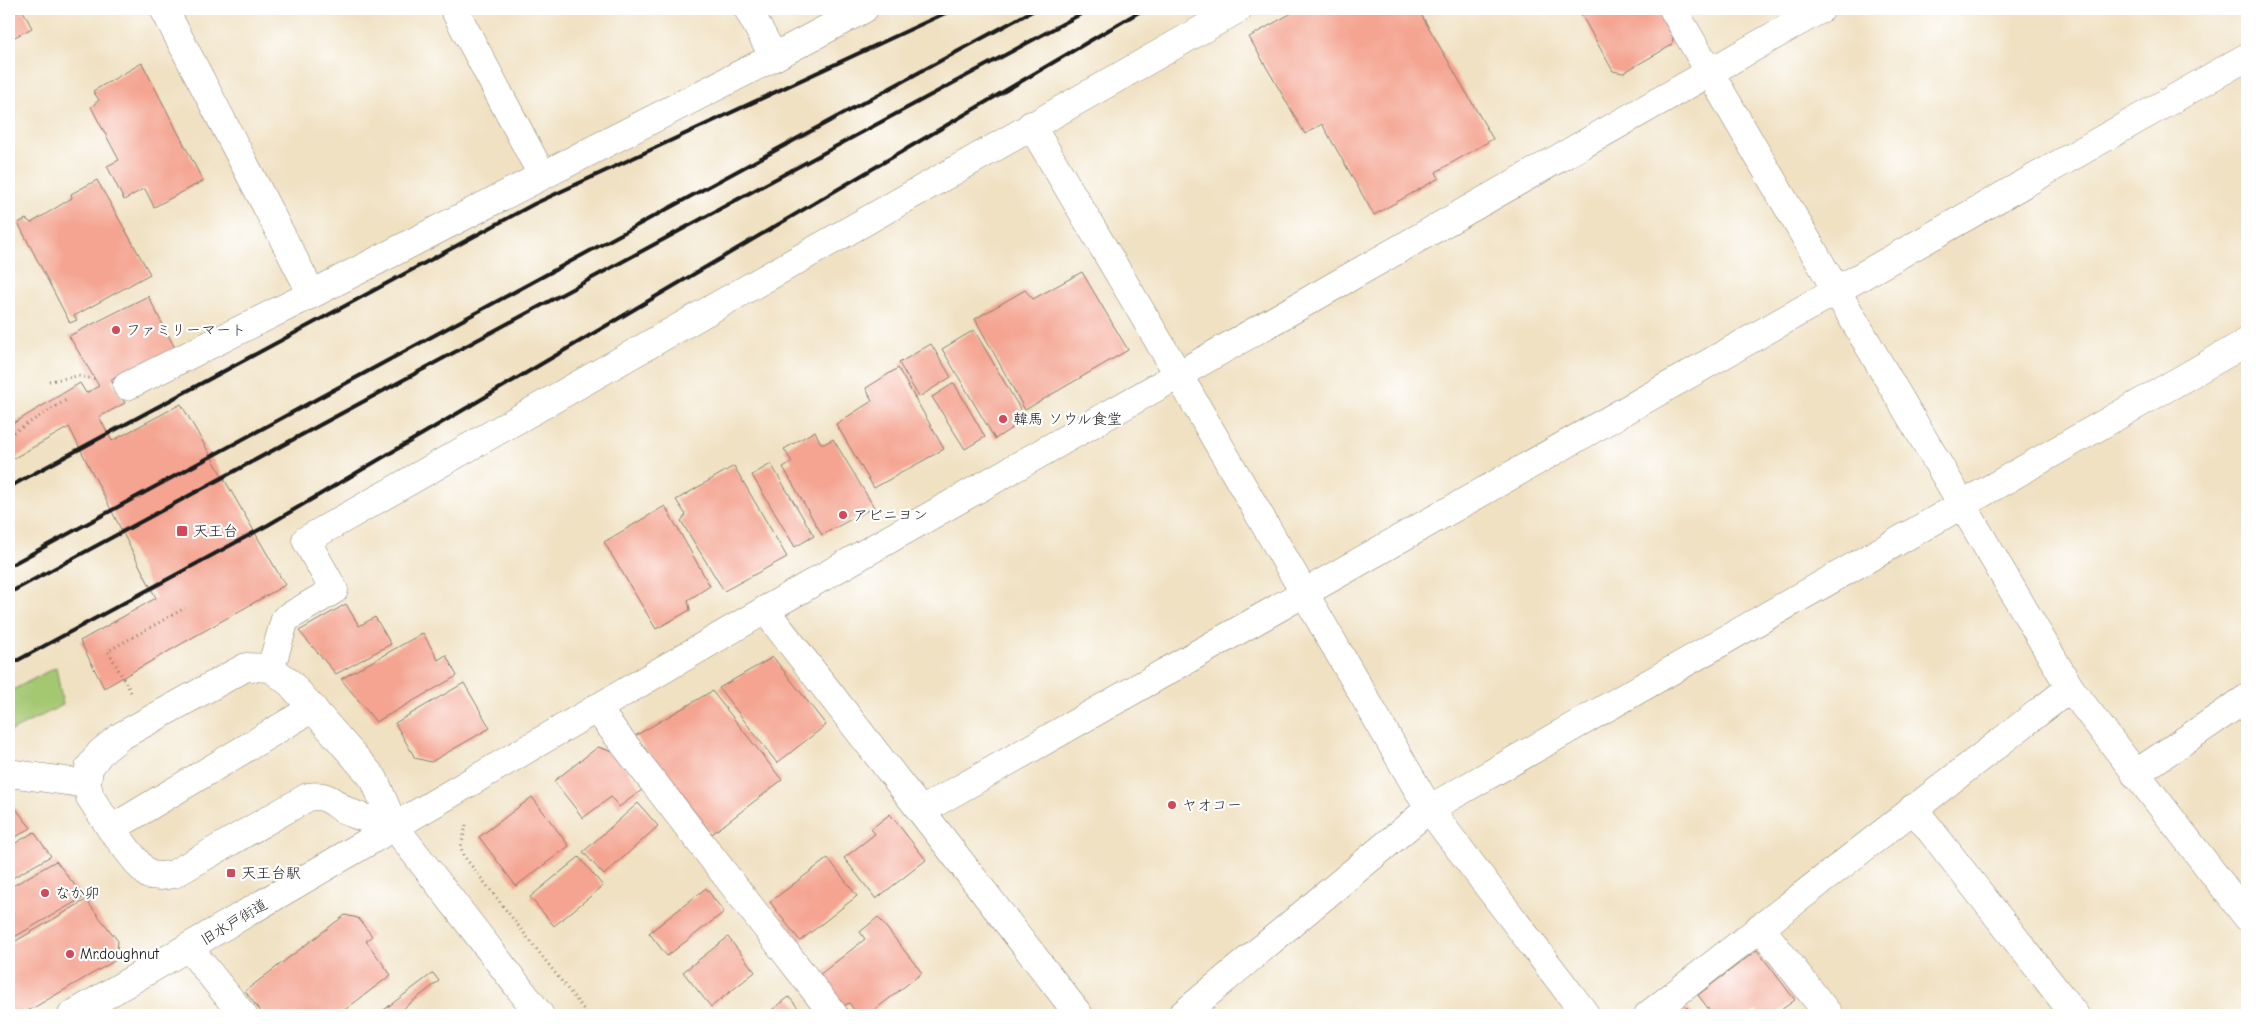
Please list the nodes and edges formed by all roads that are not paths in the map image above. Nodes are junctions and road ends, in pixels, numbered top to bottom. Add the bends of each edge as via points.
1 (164, 9) edge
2 (454, 9) edge
3 (748, 9) edge
4 (864, 9) edge
5 (1238, 9) edge
6 (1673, 9) edge
7 (1821, 9) edge
8 (2247, 56) edge
9 (774, 57) junction
10 (1708, 73) junction
11 (1031, 125) junction
12 (542, 175) junction
13 (1836, 290) junction
14 (312, 294) junction
15 (2247, 342) edge
16 (1178, 374) junction
17 (127, 386) road end
18 (1962, 505) junction
19 (1304, 592) junction
20 (765, 610) junction
21 (271, 668) junction
22 (2070, 688) junction
23 (2247, 698) edge
24 (313, 708) junction
25 (596, 708) junction
26 (9, 773) edge
27 (2135, 774) junction
28 (88, 784) junction
29 (1913, 808) junction
30 (1429, 809) junction
31 (921, 811) junction
32 (394, 826) junction
33 (111, 829) junction
34 (2247, 917) edge
35 (1760, 927) junction
36 (189, 948) junction
37 (72, 1015) edge
38 (243, 1015) edge
39 (540, 1015) edge
40 (834, 1015) edge
41 (1079, 1015) edge
42 (1182, 1015) edge
43 (1586, 1015) edge
44 (1648, 1015) edge
45 (1829, 1015) edge
46 (2075, 1015) edge

1 - 14 street
2 - 12 street
3 - 9 street
4 - 9 street
5 - 11 street
6 - 10 street
7 - 10 street, 旧水戸街道
8 - 13 street
9 - 12 street
10 - 13 street
10 - 16 street, 旧水戸街道
11 - 16 street
11 - 21 street via 306,540 334,590 285,619
12 - 14 street
13 - 18 street
13 - 19 street
14 - 17 street
15 - 18 street
16 - 19 street
16 - 20 street, 旧水戸街道
18 - 22 street
18 - 30 street
19 - 30 street
19 - 31 street
20 - 25 street, 旧水戸街道
20 - 31 street
21 - 24 street
21 - 28 street via 246,667 121,736 100,753 89,768
22 - 27 street
22 - 29 street
23 - 27 street
24 - 32 street via 374,779
24 - 33 street
25 - 32 street, 旧水戸街道
25 - 40 street
26 - 28 street
27 - 34 street
28 - 33 street via 90,797
29 - 35 street
29 - 46 street
30 - 42 street
30 - 43 street
31 - 41 street
32 - 33 street via 349,813 330,799 308,797 174,874 161,876 149,875
32 - 36 street, 旧水戸街道
32 - 39 street
35 - 44 street
35 - 45 street
36 - 37 street, 旧水戸街道
36 - 38 street

